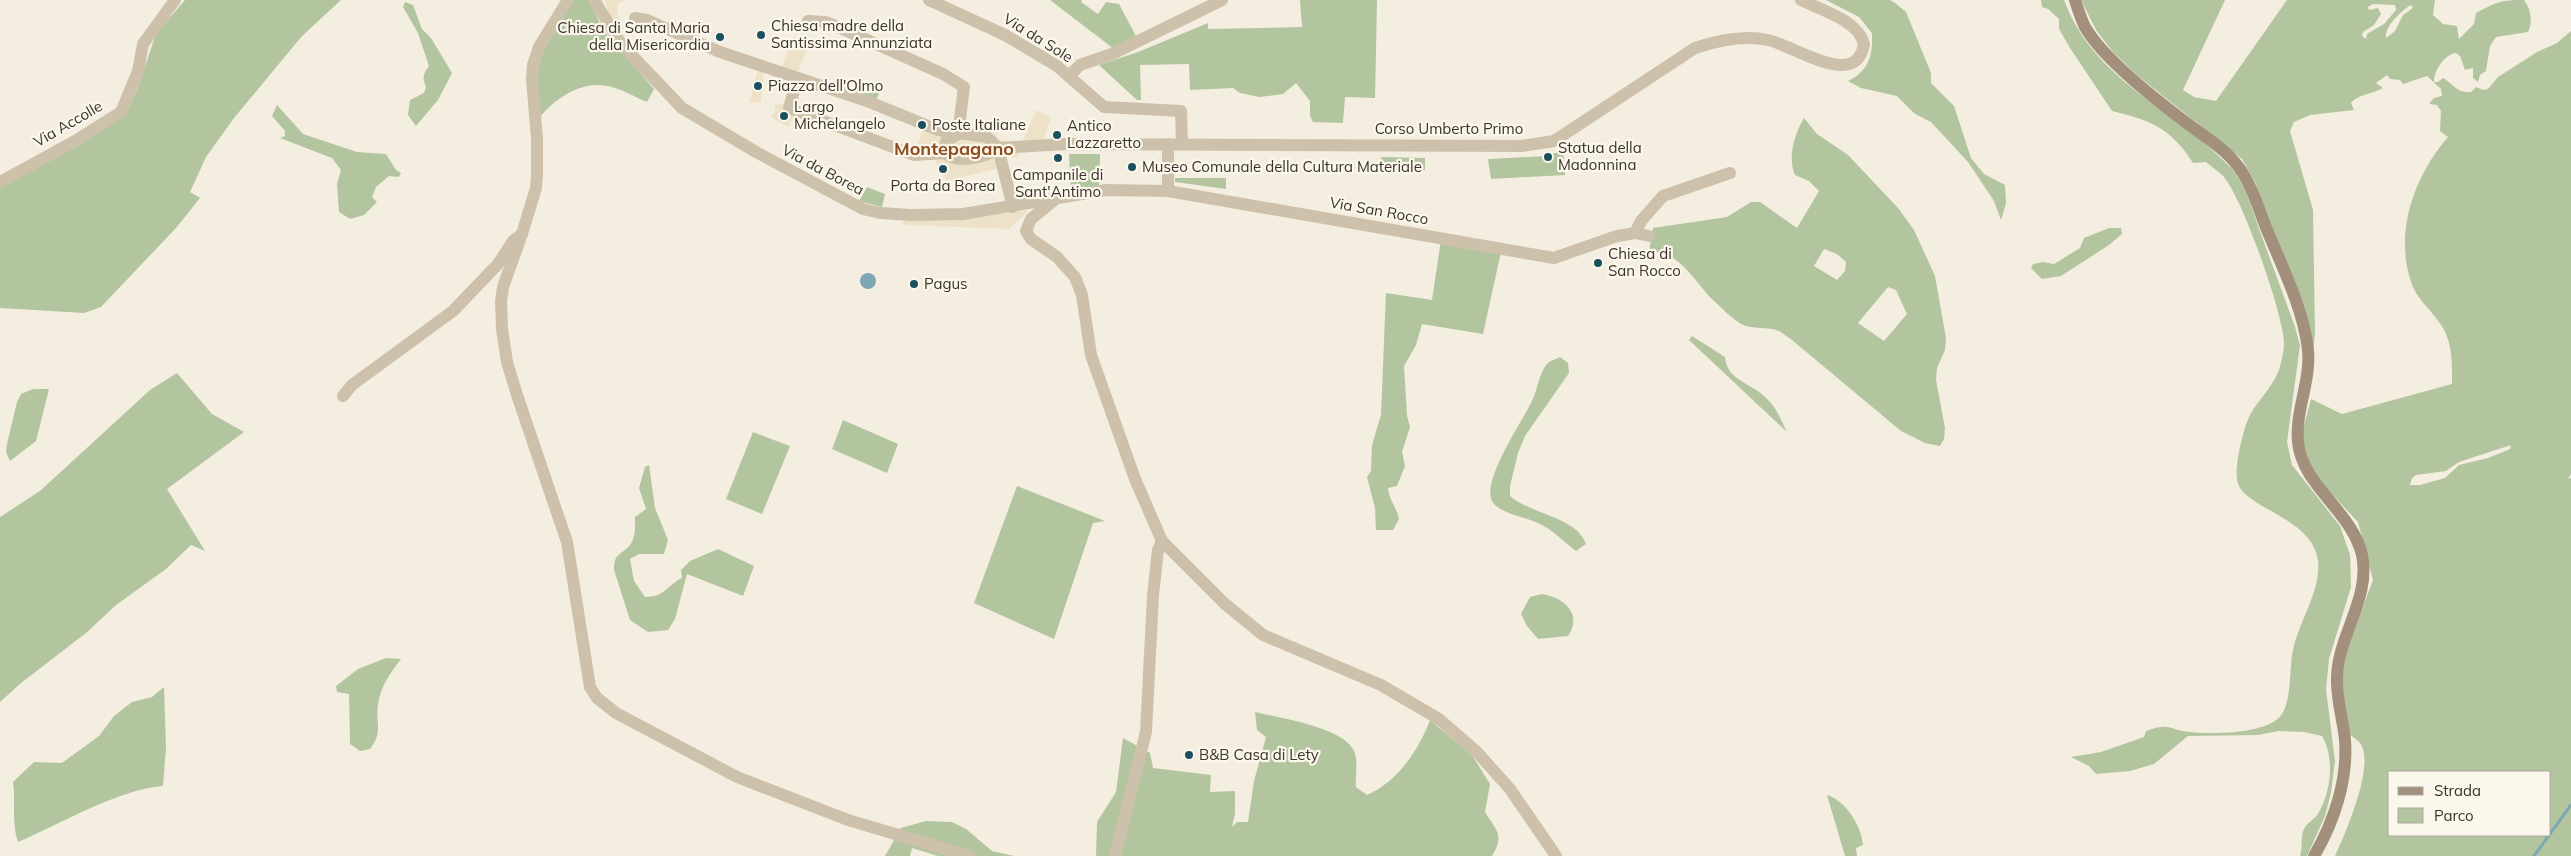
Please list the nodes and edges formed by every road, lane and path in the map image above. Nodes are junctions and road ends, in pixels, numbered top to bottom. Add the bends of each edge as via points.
1 (175, 0) edge
2 (568, 0) edge
3 (594, 0) edge
4 (929, 0) edge
5 (1222, 0) edge
6 (1801, 0) edge
7 (2075, 0) edge
8 (635, 18) dead end
9 (808, 21) dead end
10 (1069, 76) junction
11 (798, 78) junction
12 (959, 132) junction
13 (1168, 144) junction
14 (1182, 144) junction
15 (998, 148) junction
16 (945, 153) junction
17 (1730, 173) dead end
18 (0, 182) edge
19 (1100, 190) joint
20 (1168, 190) junction
21 (1055, 200) junction
22 (1013, 207) junction
23 (1635, 233) junction
24 (522, 234) junction
25 (1650, 236) dead end
26 (343, 396) dead end
27 (1162, 541) junction
28 (969, 856) edge
29 (1115, 856) edge
30 (1556, 856) edge
31 (2314, 856) edge

1 - 18 street, Via Accolle via 143,44 138,72 121,112
2 - 24 street via 539,47 533,65 537,175
3 - 22 street, Via da Borea via 621,44 682,108 855,205 880,213 911,215 963,214
4 - 10 street, Via da Sole via 1005,35
5 - 10 street via 1112,54 1080,65
6 - 14 street, Corso Umberto Primo via 1859,32 1864,44 1859,59 1849,65 1837,65 1770,40 1751,38 1715,42 1696,48 1554,141 1522,146
7 - 31 main road via 2085,27 2112,60 2237,164 2250,185 2292,288 2308,349 2307,384 2298,442 2304,467 2352,529 2362,554 2364,579 2342,646 2336,677 2345,740 2344,780 2324,839
8 - 11 street via 647,20 720,52
9 - 12 street via 825,22 935,70 964,87
10 - 14 street, Via da Sole via 1104,107 1181,111
11 - 12 street via 938,130
11 - 16 street, Corso Umberto Primo via 789,108 914,155
12 - 15 street via 987,137
12 - 16 street via 948,138
13 - 14 street, Corso Umberto Primo
13 - 15 street, Corso Umberto Primo
13 - 20 street
15 - 16 street, Corso Umberto Primo via 985,155 965,158 954,158
15 - 22 street
17 - 23 street via 1663,196
19 - 20 street, Via San Rocco
19 - 21 street, Via da Borea
20 - 23 street, Via San Rocco via 1554,258 1594,243
21 - 22 street, Via da Borea
21 - 27 street via 1031,219 1026,231 1035,243 1057,257 1075,278 1082,295 1092,355 1135,479
23 - 25 street, Via San Rocco
24 - 26 street via 453,311 353,384
24 - 28 street via 501,301 507,362 567,542 590,687 597,698 616,713 737,777 848,820
27 - 29 street via 1158,550 1154,595 1146,732
27 - 30 street via 1224,603 1262,635 1381,686 1439,720 1476,751 1510,789

